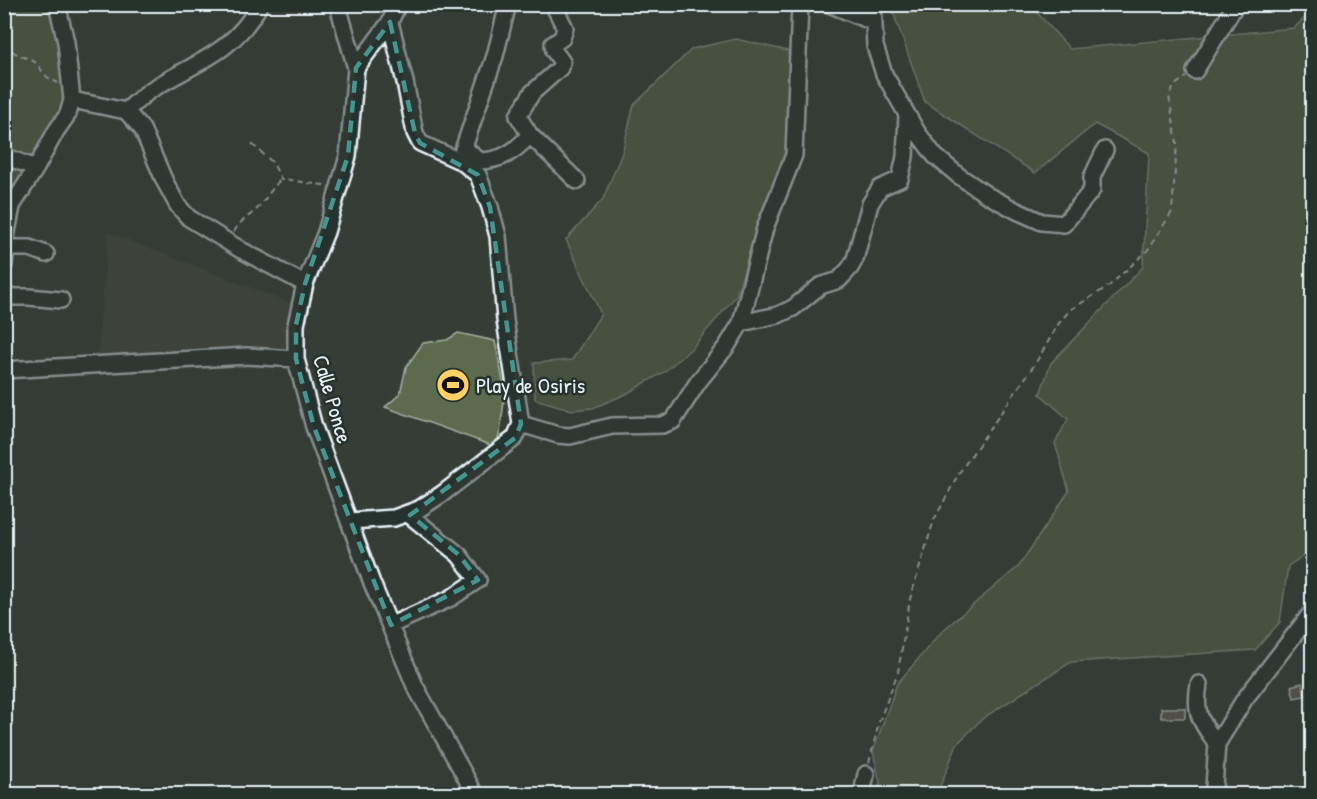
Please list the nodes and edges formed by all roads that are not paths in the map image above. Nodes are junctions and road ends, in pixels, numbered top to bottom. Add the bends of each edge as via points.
1 (57, 4) edge
2 (260, 4) edge
3 (341, 4) edge
4 (398, 4) edge
5 (508, 4) edge
6 (553, 4) edge
7 (800, 4) edge
8 (829, 4) edge
9 (873, 4) edge
10 (1236, 4) edge
11 (390, 22) junction
12 (873, 22) junction
13 (356, 68) junction
14 (1195, 71) road end
15 (71, 93) junction
16 (126, 111) junction
17 (907, 115) junction
18 (530, 135) junction
19 (1105, 150) dead end
20 (4, 156) edge
21 (462, 156) junction
22 (36, 168) junction
23 (577, 181) dead end
24 (6, 232) edge
25 (6, 248) junction
26 (46, 254) dead end
27 (4, 265) edge
28 (305, 284) junction
29 (4, 297) edge
30 (61, 300) dead end
31 (741, 323) junction
32 (296, 359) junction
33 (4, 370) edge
34 (521, 424) junction
35 (408, 514) junction
36 (350, 521) junction
37 (1312, 612) edge
38 (390, 625) junction
39 (1199, 684) dead end
40 (1217, 744) junction
41 (866, 774) road end
42 (475, 795) edge
43 (862, 795) edge
44 (1216, 795) edge

1 - 15 street via 68,54
2 - 16 street via 242,33 227,46 150,91
3 - 13 street via 340,13
4 - 11 street, Calle Ponce
5 - 21 street
6 - 18 street via 565,28 562,38 553,44 562,62 532,93 518,116
7 - 31 street via 794,155 765,228
8 - 12 street
9 - 12 street
10 - 14 street
11 - 13 street, Calle Ponce
11 - 21 street via 420,143
12 - 17 street via 875,46 884,74
13 - 28 street, Calle Ponce via 348,156 326,232
15 - 16 street
15 - 22 street via 68,114
16 - 28 street via 142,129 165,182 189,218
17 - 19 street via 935,156 959,176 987,195 1042,222 1064,224 1092,190 1092,177
17 - 31 street via 900,179 880,188 870,204 850,268 839,280 820,286 792,308
18 - 21 street via 498,160 480,161 469,152
18 - 23 street
20 - 22 street
21 - 34 street via 478,175 498,236 505,320
22 - 24 street via 12,206
24 - 25 street
25 - 26 street via 30,248
25 - 27 street
28 - 32 street, Calle Ponce via 297,325
29 - 30 street
31 - 34 street via 673,421 662,425 612,426 570,436
32 - 33 street via 247,356
32 - 36 street, Calle Ponce via 314,427
34 - 35 street via 507,445 442,494
35 - 36 street
35 - 38 street via 459,555 478,580 451,598
36 - 38 street, Calle Ponce
37 - 40 street via 1244,700
38 - 42 street, Calle Ponce via 415,686
39 - 40 street via 1196,706 1200,722
40 - 44 street
41 - 43 street

